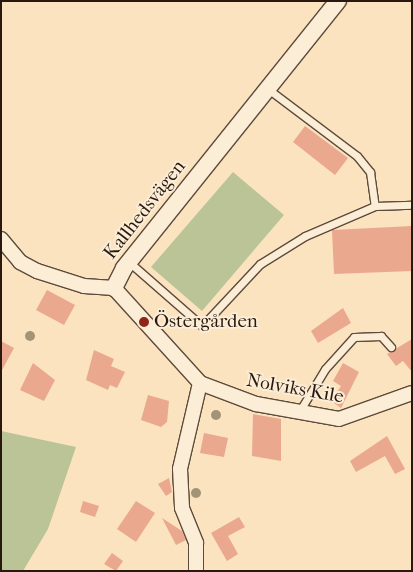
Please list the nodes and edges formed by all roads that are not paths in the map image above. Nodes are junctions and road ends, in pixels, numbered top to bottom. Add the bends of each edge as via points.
1 (338, 1) edge
2 (267, 89) junction
3 (412, 205) edge
4 (375, 206) junction
5 (1, 239) edge
6 (129, 262) junction
7 (114, 288) junction
8 (391, 348) dead end
9 (200, 382) junction
10 (412, 393) edge
11 (299, 413) junction
12 (199, 570) edge

1 - 2 street, Kallhedsvägen
2 - 4 lane via 357,156 370,172
2 - 6 street, Kallhedsvägen
3 - 4 lane
4 - 6 lane via 305,236 260,264 202,326
5 - 7 street via 20,262 37,271 84,286
6 - 7 street, Kallhedsvägen
7 - 9 street, Kallhedsvägen
8 - 11 lane via 381,336 354,337 325,369
9 - 11 street, Nolviks Kile via 256,404
9 - 12 street via 180,469 182,508 196,543
10 - 11 street, Nolviks Kile via 351,418

